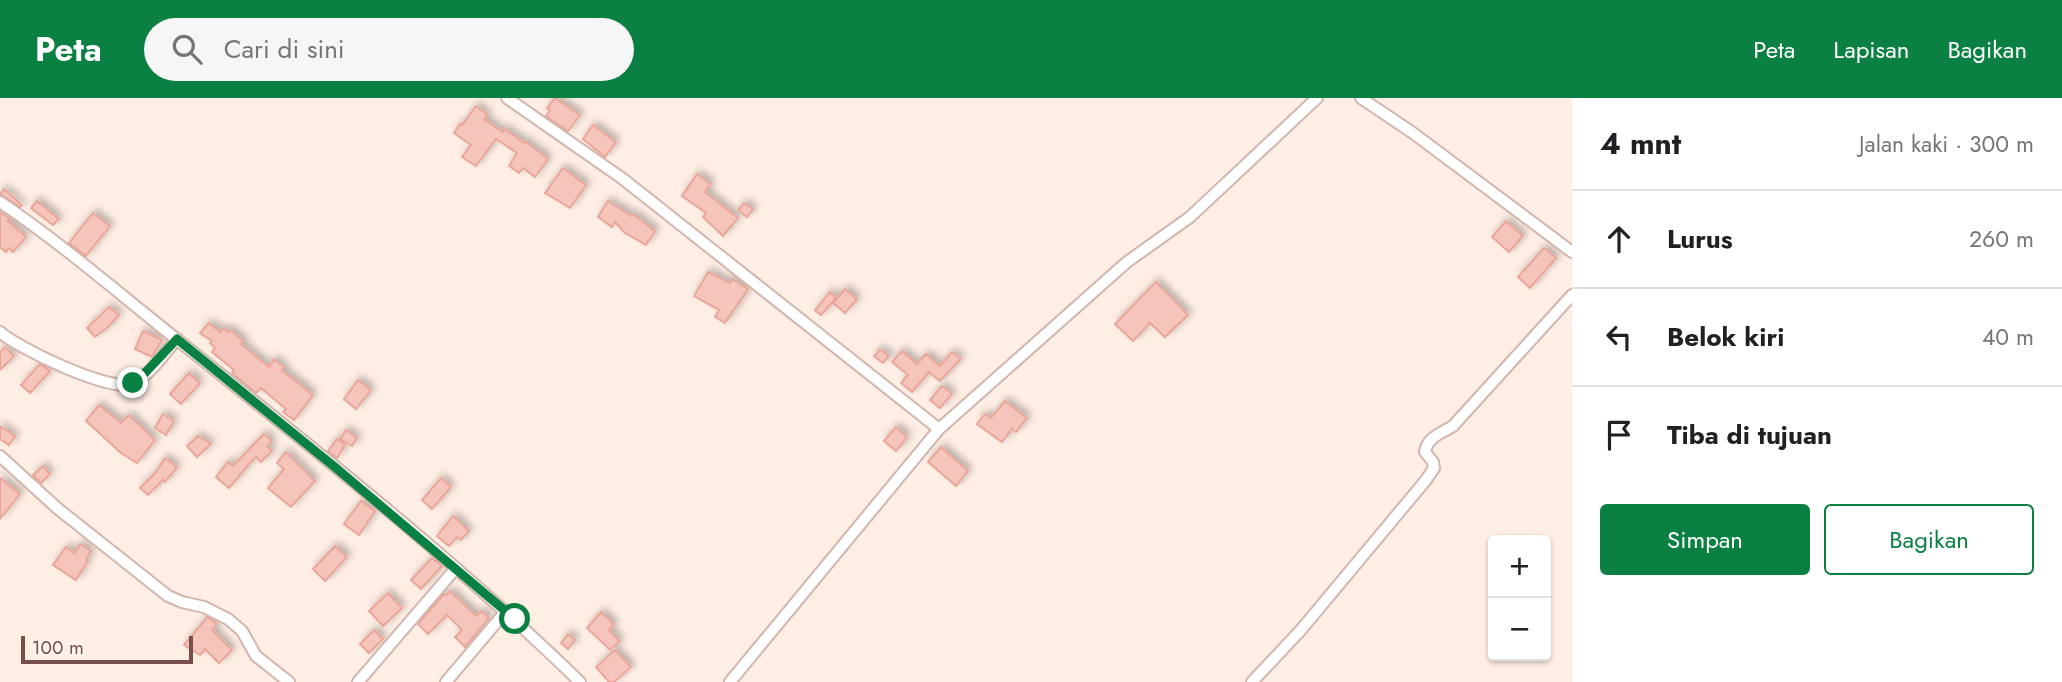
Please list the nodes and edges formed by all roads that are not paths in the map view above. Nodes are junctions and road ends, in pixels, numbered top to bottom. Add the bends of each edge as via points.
1 (507, 98) edge
2 (1317, 98) edge
3 (1361, 98) edge
4 (0, 202) edge
5 (1572, 252) edge
6 (1572, 296) edge
7 (0, 332) edge
8 (177, 339) junction
9 (939, 429) junction
10 (0, 456) edge
11 (456, 568) junction
12 (506, 611) junction
13 (289, 682) edge
14 (358, 682) edge
15 (446, 682) edge
16 (580, 682) edge
17 (730, 682) edge
18 (1252, 682) edge

1 - 9 street via 623,178
2 - 9 street via 1190,218 1127,262
3 - 5 street
4 - 8 street
6 - 18 street via 1453,426 1426,445 1424,452 1434,468 1426,480
7 - 8 street via 30,351 96,380 119,385 142,376
8 - 11 street
9 - 17 street
10 - 13 street via 168,596 209,608 237,625 256,656
11 - 12 street
11 - 14 street
12 - 15 street
12 - 16 street

